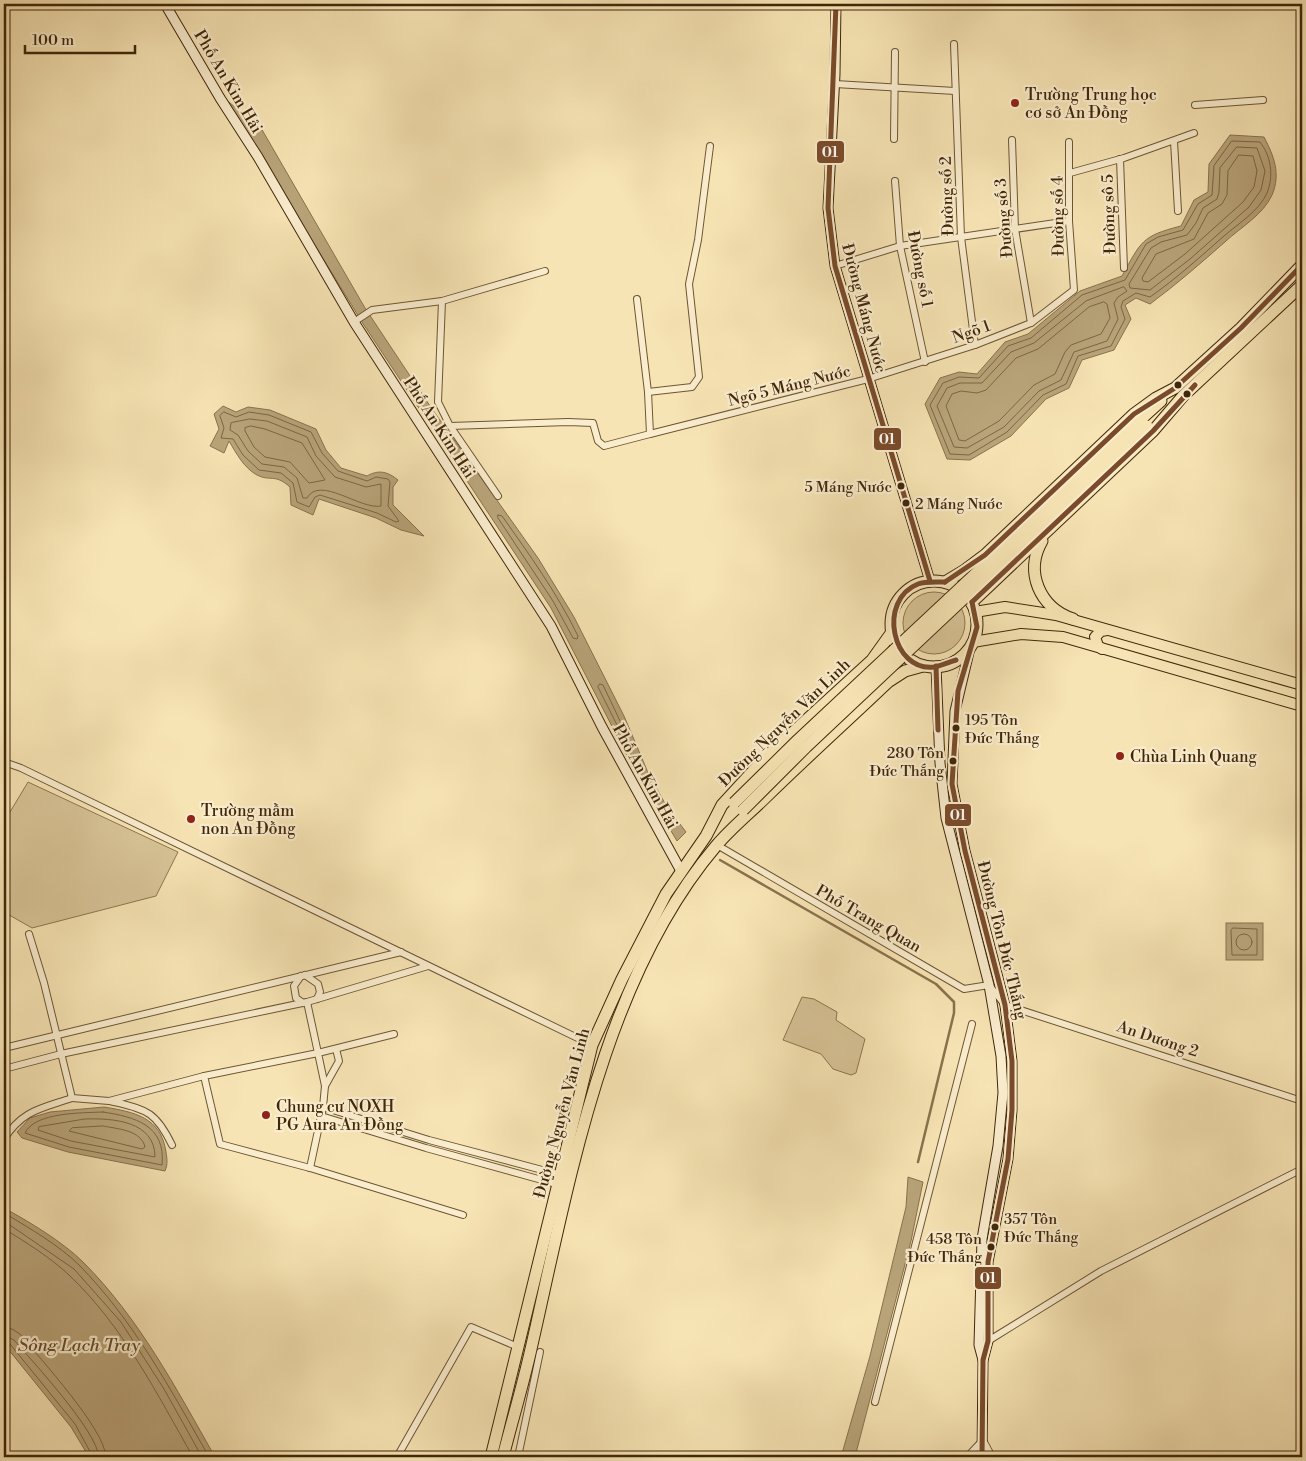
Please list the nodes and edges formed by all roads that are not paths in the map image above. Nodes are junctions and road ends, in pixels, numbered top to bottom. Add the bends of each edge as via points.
1 (165, 4) edge
2 (836, 4) edge
3 (954, 44) dead end
4 (895, 52) dead end
5 (835, 84) junction
6 (894, 88) junction
7 (955, 91) junction
8 (1263, 100) dead end
9 (1195, 105) dead end
10 (1194, 134) dead end
11 (894, 139) dead end
12 (1012, 140) dead end
13 (1174, 141) junction
14 (1069, 142) dead end
15 (710, 146) dead end
16 (1120, 159) junction
17 (1070, 173) junction
18 (895, 181) dead end
19 (1178, 211) dead end
20 (1069, 222) junction
21 (1014, 229) junction
22 (961, 237) junction
23 (900, 246) junction
24 (1302, 265) edge
25 (835, 266) junction
26 (1124, 268) dead end
27 (545, 271) dead end
28 (1302, 285) edge
29 (1074, 290) joint
30 (637, 299) dead end
31 (442, 301) junction
32 (355, 321) junction
33 (1031, 323) junction
34 (975, 345) junction
35 (925, 362) junction
36 (868, 379) junction
37 (648, 392) junction
38 (1179, 392) junction
39 (450, 426) junction
40 (650, 434) junction
41 (498, 496) dead end
42 (1045, 535) junction
43 (930, 580) junction
44 (945, 582) junction
45 (974, 607) junction
46 (1073, 619) junction
47 (1107, 630) junction
48 (892, 632) junction
49 (972, 645) junction
50 (1102, 649) junction
51 (923, 666) junction
52 (936, 666) junction
53 (1302, 685) edge
54 (1302, 706) edge
55 (4, 762) edge
56 (738, 806) junction
57 (706, 836) junction
58 (716, 845) junction
59 (681, 871) junction
60 (29, 934) dead end
61 (401, 952) junction
62 (428, 966) junction
63 (303, 976) junction
64 (989, 985) junction
65 (317, 999) junction
66 (305, 1003) junction
67 (1005, 1005) junction
68 (972, 1024) dead end
69 (394, 1034) dead end
70 (55, 1035) junction
71 (592, 1046) junction
72 (4, 1048) edge
73 (336, 1049) junction
74 (318, 1053) junction
75 (61, 1054) junction
76 (4, 1069) edge
77 (204, 1076) junction
78 (325, 1086) junction
79 (72, 1098) junction
80 (109, 1101) junction
81 (1302, 1101) edge
82 (323, 1107) junction
83 (321, 1116) junction
84 (4, 1139) edge
85 (172, 1145) dead end
86 (310, 1168) junction
87 (1302, 1169) edge
88 (564, 1180) junction
89 (464, 1215) dead end
90 (988, 1341) junction
91 (518, 1347) junction
92 (540, 1352) dead end
93 (983, 1360) junction
94 (875, 1402) dead end
95 (983, 1440) junction
96 (397, 1457) edge
97 (490, 1457) edge
98 (503, 1457) edge
99 (518, 1457) edge
100 (967, 1457) edge
101 (982, 1457) edge
102 (992, 1457) edge

1 - 32 main road, Phố An Kim Hải
2 - 5 main road, Đường Máng Nước
3 - 7 street, Đường số 2
4 - 6 street
5 - 6 street
5 - 25 main road, Đường Máng Nước via 828,208
6 - 7 street
6 - 11 street
7 - 22 street, Đường số 2
8 - 9 street
10 - 13 street
12 - 21 street, Đường số 3
13 - 16 street
13 - 19 street
14 - 17 street, Đường số 4
15 - 37 street via 689,284 699,377 692,386
16 - 17 street
16 - 26 street, Đường sô 5
17 - 20 street, Đường số 4
18 - 23 street, Đường số 1
20 - 21 street
20 - 29 street, Đường số 4
21 - 22 street
21 - 33 street, Đường số 3
22 - 23 street
22 - 34 street, Đường số 2
23 - 25 street
23 - 35 street, Đường số 1
24 - 38 highway
25 - 36 main road, Đường Máng Nước
27 - 31 street
28 - 38 highway
29 - 33 street, Ngõ 1
30 - 37 street
31 - 32 street via 370,311
31 - 39 street via 438,402
32 - 59 main road, Phố An Kim Hải via 551,626
33 - 34 street, Ngõ 1
34 - 35 street, Ngõ 1
35 - 36 street, Ngõ 1
36 - 40 street, Ngõ 5 Máng Nước
36 - 43 main road, Đường Máng Nước
37 - 40 street
38 - 42 highway via 1161,423
38 - 44 highway via 1141,408 986,555
38 - 56 highway, bridge via 798,740
39 - 40 street, Ngõ 5 Máng Nước via 593,423 598,441 604,446
39 - 41 street
42 - 45 highway
42 - 46 highway via 1035,556 1037,586 1054,610
43 - 44 highway
43 - 48 highway via 915,584 899,599 891,618
44 - 45 highway via 958,588
45 - 46 main road via 1006,607
45 - 49 highway via 977,627
46 - 47 main road
47 - 50 main road via 1095,637
47 - 53 main road
48 - 51 highway via 901,651
48 - 57 highway, Đường Nguyễn Văn Linh via 872,660 746,778 722,805
49 - 50 main road via 1021,634 1042,634
49 - 52 highway via 954,662
49 - 67 main road, Đường Tôn Đức Thắng via 955,711 952,784 965,851
50 - 54 main road
51 - 52 highway
51 - 58 highway, Đường Nguyễn Văn Linh via 904,671 888,682
52 - 64 main road, Đường Tôn Đức Thắng via 946,818
55 - 61 street
56 - 57 highway
56 - 58 highway
57 - 59 highway, Đường Nguyễn Văn Linh
58 - 64 street, Phố Trang Quan via 964,989
58 - 88 highway, Đường Nguyễn Văn Linh via 686,887 633,981
59 - 71 highway, Đường Nguyễn Văn Linh via 642,937
60 - 70 street
61 - 62 street
61 - 63 street
62 - 65 street
62 - 71 street
63 - 65 street via 318,984 320,992
63 - 66 street via 294,986 296,998
63 - 70 street
64 - 67 street
64 - 93 main road, Đường Tôn Đức Thắng via 1001,1056 1003,1093 998,1146 982,1239 979,1345
65 - 66 street
66 - 74 street
66 - 75 street
67 - 81 street, An Dương 2
67 - 90 main road, Đường Tôn Đức Thắng via 1012,1061 1012,1110 1008,1159 988,1262
68 - 94 street
69 - 73 street
70 - 72 street
70 - 75 street
71 - 88 highway, Đường Nguyễn Văn Linh
73 - 74 street
73 - 78 street via 339,1061
74 - 77 street
74 - 78 street
75 - 76 street
75 - 79 street
77 - 80 street
77 - 86 street via 220,1144
78 - 82 street
79 - 80 street
79 - 84 street via 23,1116
80 - 85 street via 152,1114 163,1126
82 - 83 street
82 - 88 street
83 - 86 street
83 - 88 street via 435,1151
86 - 89 street
87 - 90 street via 1101,1271
88 - 91 highway, Đường Nguyễn Văn Linh
88 - 98 highway, Đường Nguyễn Văn Linh via 531,1351
90 - 93 main road, Đường Tôn Đức Thắng
91 - 96 street via 471,1327
91 - 97 highway, Đường Nguyễn Văn Linh
92 - 99 street
93 - 95 main road, Đường Tôn Đức Thắng
95 - 100 street
95 - 101 main road, Đường Tôn Đức Thắng
95 - 102 street

